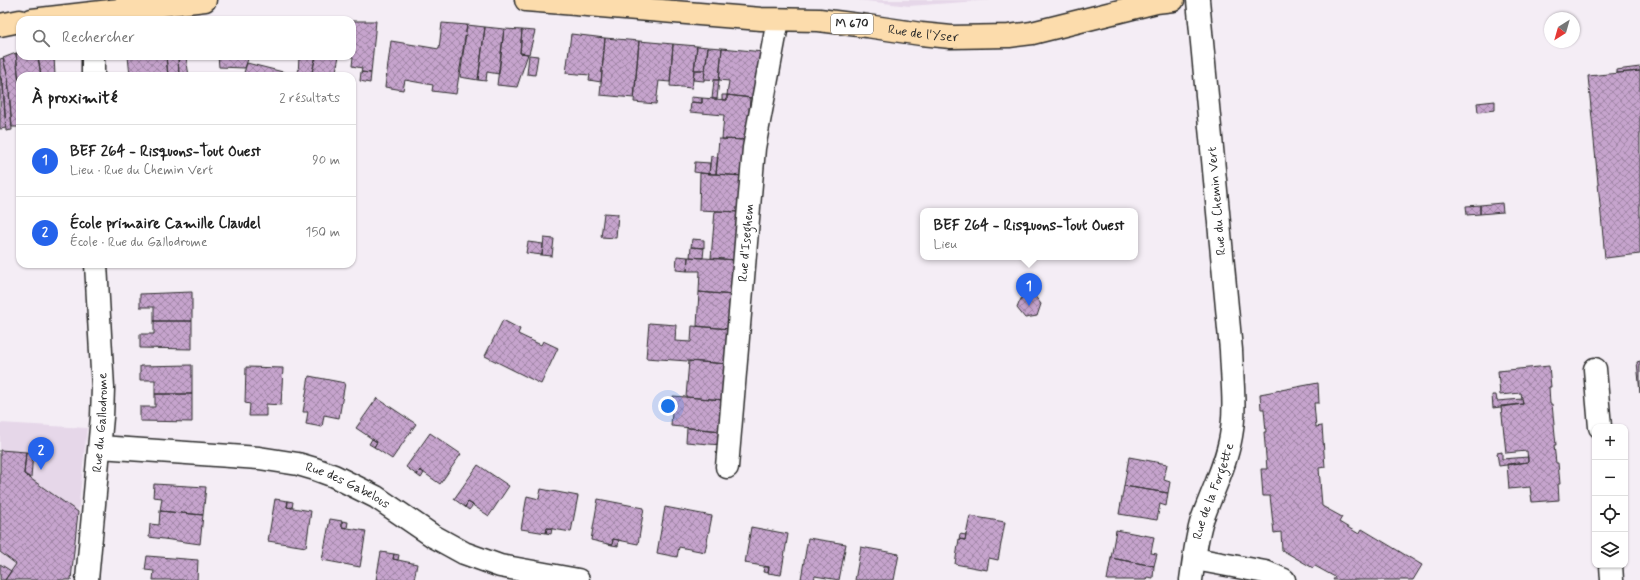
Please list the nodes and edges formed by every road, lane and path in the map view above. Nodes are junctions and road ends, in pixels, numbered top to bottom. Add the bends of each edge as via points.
1 (205, 0) edge
2 (526, 0) edge
3 (1173, 0) edge
4 (1198, 0) edge
5 (102, 11) edge
6 (63, 16) edge
7 (778, 20) junction
8 (16, 23) edge
9 (0, 26) edge
10 (94, 60) edge
11 (93, 72) edge
12 (96, 268) edge
13 (1595, 369) dead end
14 (1233, 403) joint
15 (1600, 424) edge
16 (100, 447) junction
17 (727, 467) dead end
18 (1195, 558) junction
19 (1611, 568) edge
20 (87, 580) edge
21 (578, 580) edge
22 (1191, 580) edge
23 (1284, 580) edge
24 (1612, 580) edge

1 - 5 main road
2 - 7 main road, Rue de l'Yser / M 670
3 - 7 main road, Rue de l'Yser / M 670 via 1032,33 1009,36 951,37 819,20
4 - 14 street, Rue du Chemin Vert via 1231,350
5 - 6 main road
7 - 17 street, Rue d'Iseghem via 754,148
8 - 9 main road
10 - 11 street
12 - 16 street, Rue du Gallodrome via 103,388
13 - 15 street
14 - 18 street, Rue de la Forgette via 1228,452 1202,519
16 - 20 street, Rue du Gallodrome
16 - 21 street, Rue des Gabelous via 259,458 315,469 376,497 433,536 464,553 500,566
18 - 22 street, Rue de la Forgette
18 - 23 street via 1265,572
19 - 24 street

